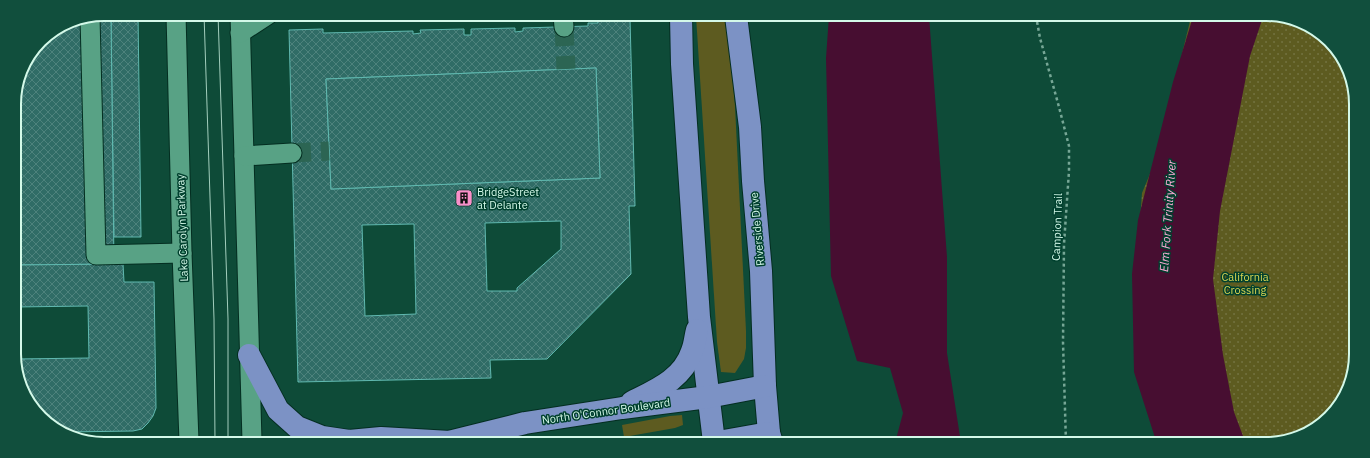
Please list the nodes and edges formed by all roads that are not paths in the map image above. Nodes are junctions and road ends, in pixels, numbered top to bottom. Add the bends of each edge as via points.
1 (176, 21) edge
2 (678, 21) edge
3 (737, 21) edge
4 (90, 23) edge
5 (240, 24) edge
6 (292, 153) tunnel mouth
7 (244, 156) junction
8 (182, 253) junction
9 (699, 317) junction
10 (250, 355) junction
11 (765, 386) junction
12 (708, 397) junction
13 (622, 408) junction
14 (189, 437) edge
15 (252, 437) edge
16 (322, 437) edge
17 (469, 437) edge
18 (713, 437) edge
19 (771, 437) edge

1 - 8 street, Lake Carolyn Parkway
2 - 9 main road
3 - 11 main road, Riverside Drive via 750,127 761,271
4 - 8 street via 96,256
5 - 7 street
6 - 7 street
7 - 10 street
8 - 14 street, Lake Carolyn Parkway
9 - 12 main road
9 - 13 main road via 692,351 682,370 666,384
10 - 15 street
10 - 16 main road, North O'Connor Boulevard via 278,410 297,427
11 - 12 main road, North O'Connor Boulevard
11 - 19 main road, Riverside Drive
12 - 13 main road, North O'Connor Boulevard
12 - 18 main road
13 - 17 main road, North O'Connor Boulevard via 525,423

